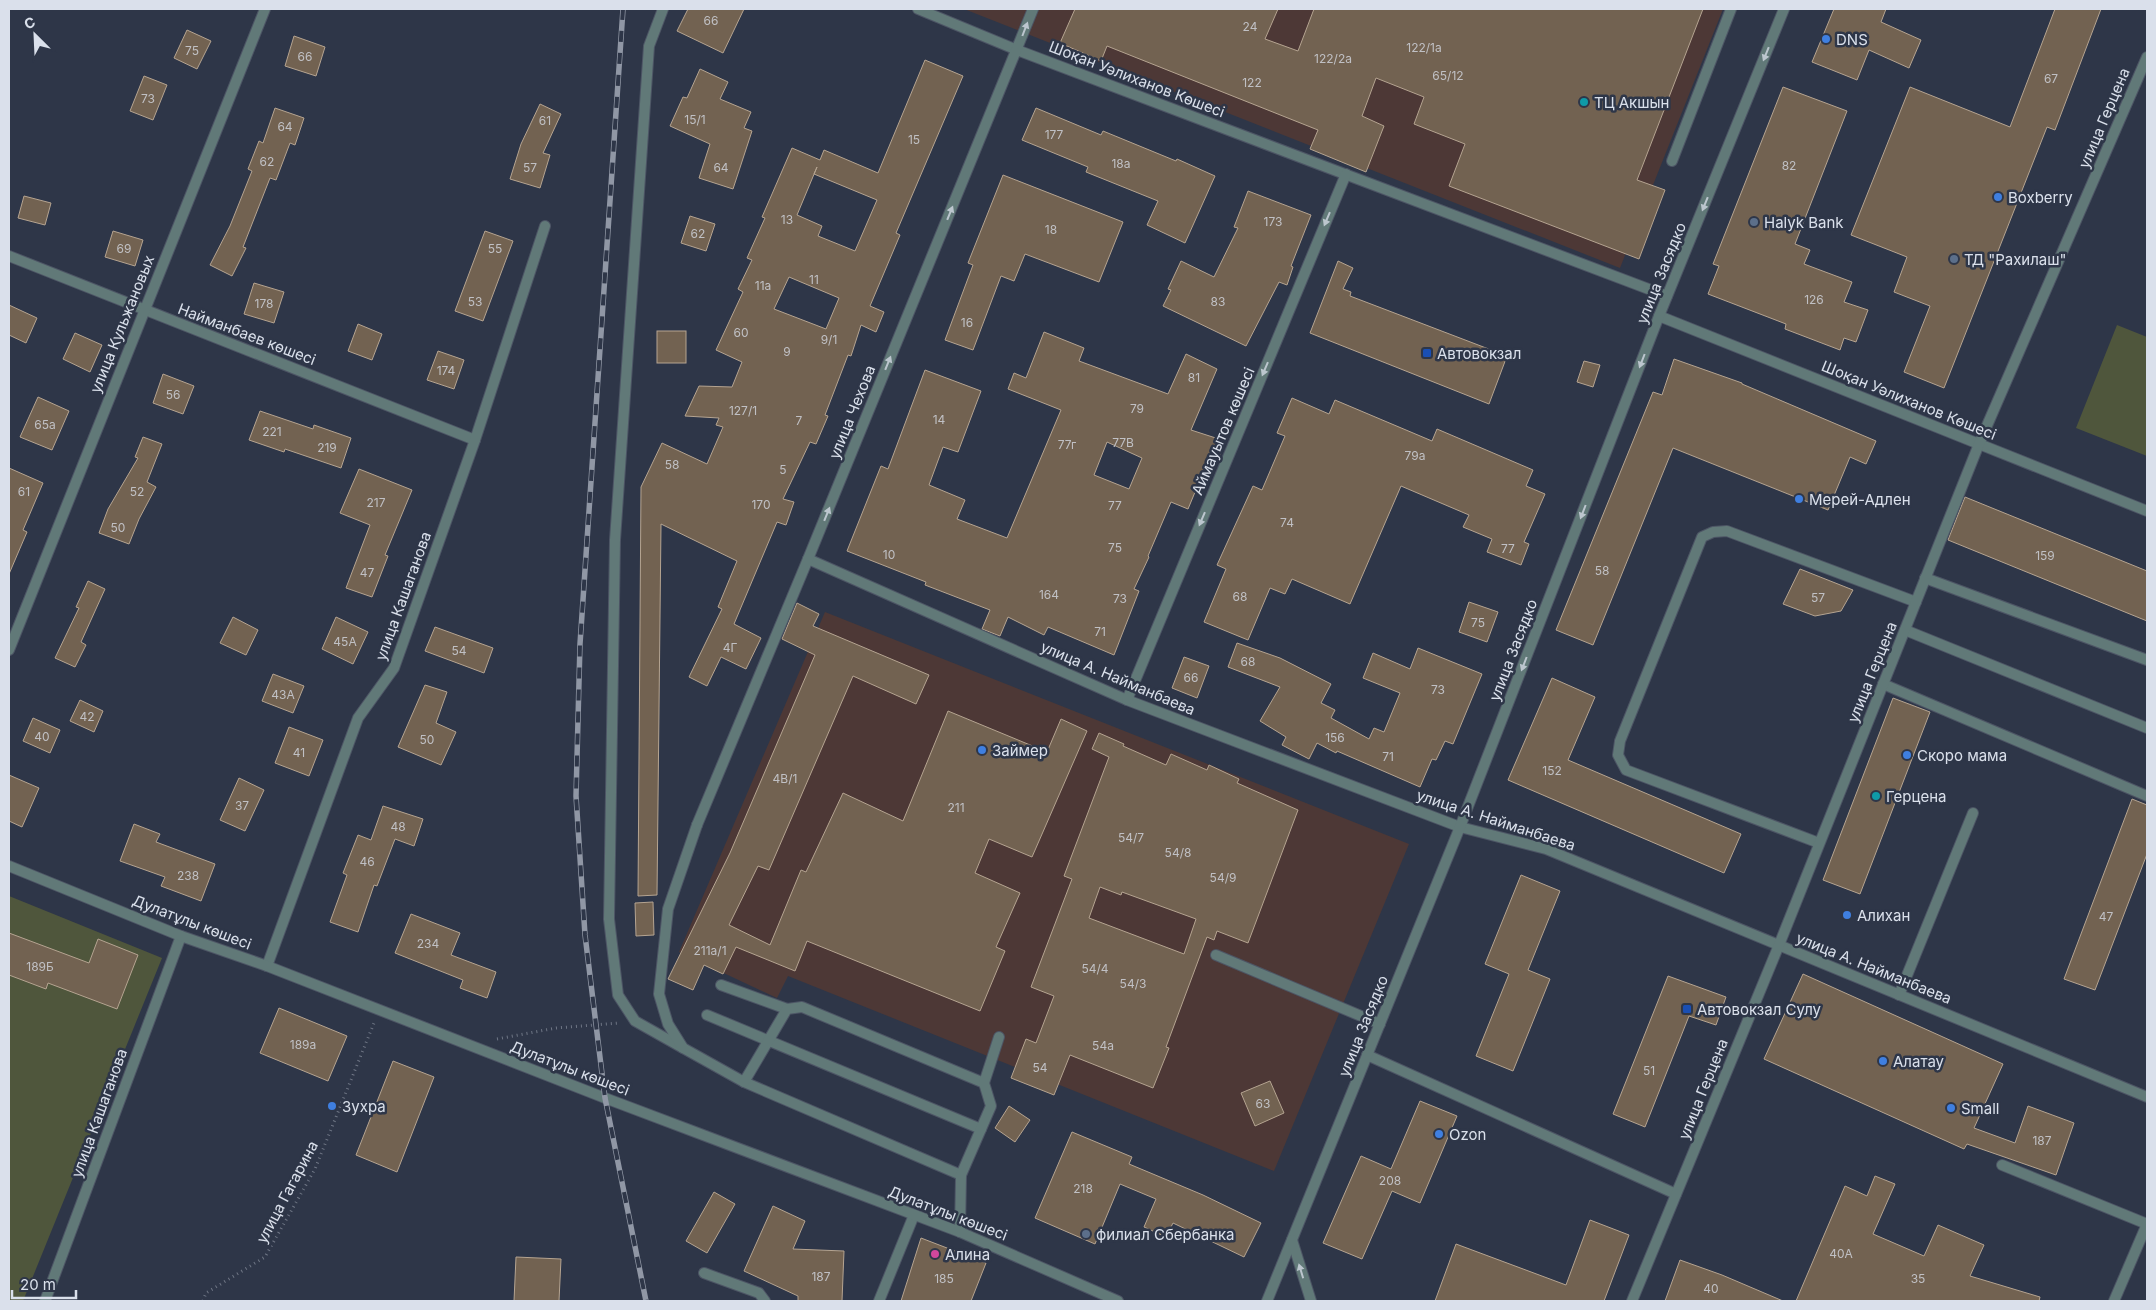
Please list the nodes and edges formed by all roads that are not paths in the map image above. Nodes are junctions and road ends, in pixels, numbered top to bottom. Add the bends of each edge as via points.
1 (265, 9) edge
2 (663, 9) edge
3 (918, 9) edge
4 (1033, 9) edge
5 (1731, 9) edge
6 (1784, 9) edge
7 (1017, 50) junction
8 (2147, 57) edge
9 (1672, 161) dead end
10 (1346, 174) junction
11 (545, 226) dead end
12 (9, 256) edge
13 (1667, 296) junction
14 (144, 309) junction
15 (1659, 316) junction
16 (475, 440) junction
17 (1979, 444) junction
18 (2147, 512) edge
19 (808, 559) junction
20 (1926, 578) junction
21 (1916, 602) junction
22 (1905, 630) junction
23 (9, 650) edge
24 (2147, 660) edge
25 (1883, 684) junction
26 (1127, 700) junction
27 (2147, 728) edge
28 (2147, 796) edge
29 (1973, 813) dead end
30 (1460, 827) junction
31 (1819, 843) junction
32 (9, 866) edge
33 (181, 936) junction
34 (1779, 945) junction
35 (1216, 954) dead end
36 (267, 966) junction
37 (721, 985) dead end
38 (1899, 995) junction
39 (787, 1009) junction
40 (707, 1015) dead end
41 (1380, 1024) junction
42 (999, 1037) dead end
43 (769, 1040) junction
44 (683, 1048) junction
45 (1367, 1056) junction
46 (744, 1082) junction
47 (984, 1083) junction
48 (2147, 1097) edge
49 (981, 1129) junction
50 (2002, 1165) dead end
51 (961, 1174) junction
52 (1676, 1194) junction
53 (914, 1215) junction
54 (2147, 1224) edge
55 (960, 1232) junction
56 (1292, 1240) junction
57 (704, 1273) dead end
58 (45, 1301) edge
59 (765, 1301) edge
60 (879, 1301) edge
61 (1118, 1301) edge
62 (1267, 1301) edge
63 (1311, 1301) edge
64 (1632, 1301) edge
65 (2114, 1301) edge

1 - 14 street, улица Кульжановых
2 - 44 street via 649,46 615,540 609,919 618,995 635,1021
3 - 7 street, Шоқан Уәлиханов Көшесі
7 -> 4 street, улица Чехова
5 - 9 street
6 -> 13 street, улица Засядко
7 - 10 street, Шоқан Уәлиханов Көшесі
19 -> 7 street, улица Чехова
8 - 17 street, улица Герцена
10 - 13 street, Шоқан Уәлиханов Көшесі
10 -> 26 street, Аймауытов көшесі
11 - 16 street, улица Кашаганова
12 - 14 street, Найманбаев көшесі
13 - 15 street, улица Засядко
14 - 16 street, Найманбаев көшесі
14 - 23 street, улица Кульжановых
15 - 17 street, Шоқан Уәлиханов Көшесі
15 -> 30 street, улица Засядко
16 - 36 street, улица Кашаганова via 394,668 358,718
17 - 18 street, Шоқан Уәлиханов Көшесі
17 - 20 street, улица Герцена
19 - 26 street, улица А. Найманбаева
19 - 44 street, улица Чехова via 697,825 668,909 659,994 668,1024
20 - 21 street, улица Герцена
20 - 24 street
21 - 22 street, улица Герцена
21 - 31 street via 1727,531 1702,537 1620,741 1618,755 1626,770
22 - 25 street, улица Герцена
22 - 27 street
25 - 28 street
25 - 31 street, улица Герцена
26 - 30 street, улица А. Найманбаева
29 - 38 street
30 - 34 street, улица А. Найманбаева via 1546,849
30 - 41 street, улица Засядко
31 - 34 street, улица Герцена
32 - 33 street, Дулатұлы көшесі
33 - 36 street, Дулатұлы көшесі
33 - 58 street, улица Кашаганова
34 - 38 street, улица А. Найманбаева
34 - 52 street, улица Герцена
35 - 41 street
36 - 53 street, Дулатұлы көшесі
37 - 39 street
38 - 48 street, улица А. Найманбаева
39 - 43 street
39 - 47 street via 802,1007
40 - 43 street
41 - 45 street, улица Засядко
42 - 47 street
43 - 46 street
43 - 49 street
44 - 46 street
45 - 52 street
45 - 56 street, улица Засядко
46 - 51 street
47 - 49 street via 991,1106
49 - 51 street
50 - 54 street
51 - 55 street
52 - 64 street, улица Герцена
53 - 55 street, Дулатұлы көшесі
53 - 60 street
54 - 65 street
55 - 61 street, Дулатұлы көшесі
56 - 62 street, улица Засядко
63 -> 56 street
57 - 59 street via 759,1294

